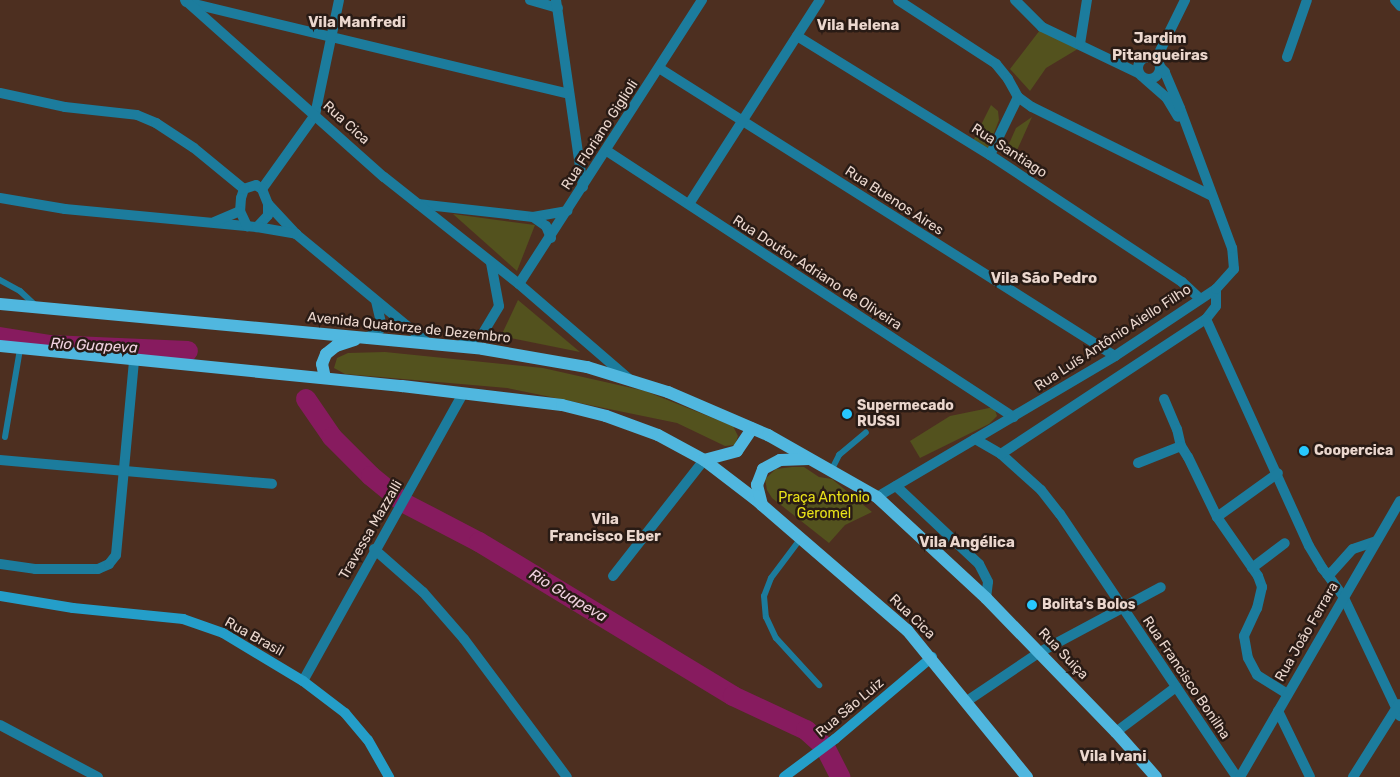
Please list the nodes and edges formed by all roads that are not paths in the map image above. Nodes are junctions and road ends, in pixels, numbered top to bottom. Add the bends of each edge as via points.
1 (339, 0) edge
2 (530, 0) edge
3 (702, 0) edge
4 (820, 0) edge
5 (898, 0) edge
6 (1087, 0) edge
7 (1185, 0) edge
8 (1307, 0) edge
9 (1395, 0) edge
10 (185, 1) edge
11 (1017, 1) edge
12 (557, 4) edge
13 (1400, 6) edge
14 (797, 36) junction
15 (332, 37) junction
16 (1080, 44) junction
17 (1287, 57) dead end
18 (1158, 63) junction
19 (660, 68) junction
20 (1142, 76) junction
21 (0, 93) edge
22 (569, 94) junction
23 (1018, 97) junction
24 (315, 115) junction
25 (742, 119) junction
26 (1183, 124) junction
27 (607, 151) junction
28 (990, 155) junction
29 (584, 187) junction
30 (244, 189) junction
31 (262, 189) junction
32 (1212, 196) junction
33 (0, 198) edge
34 (268, 204) junction
35 (418, 204) junction
36 (689, 204) junction
37 (240, 211) junction
38 (567, 211) junction
39 (532, 217) junction
40 (206, 224) junction
41 (246, 226) junction
42 (258, 227) junction
43 (296, 234) junction
44 (551, 238) junction
45 (491, 263) junction
46 (0, 280) edge
47 (519, 284) junction
48 (1216, 289) junction
49 (1199, 298) junction
50 (376, 301) junction
51 (0, 304) edge
52 (37, 307) junction
53 (1206, 319) junction
54 (360, 338) junction
55 (429, 344) junction
56 (0, 346) edge
57 (459, 346) junction
58 (20, 348) junction
59 (1115, 356) junction
60 (134, 360) junction
61 (325, 378) junction
62 (628, 378) junction
63 (463, 394) junction
64 (1164, 399) dead end
65 (1014, 417) junction
66 (752, 429) junction
67 (866, 432) dead end
68 (5, 437) dead end
69 (975, 439) junction
70 (1180, 446) junction
71 (799, 451) joint
72 (1001, 454) junction
73 (811, 459) junction
74 (0, 460) edge
75 (704, 460) junction
76 (1138, 463) dead end
77 (123, 469) junction
78 (832, 469) junction
79 (1278, 473) junction
80 (272, 484) dead end
81 (896, 486) junction
82 (877, 497) junction
83 (1400, 501) edge
84 (759, 502) junction
85 (1217, 517) junction
86 (801, 538) junction
87 (1376, 540) junction
88 (1285, 543) dead end
89 (374, 549) junction
90 (0, 564) edge
91 (1252, 568) junction
92 (1327, 574) junction
93 (614, 576) dead end
94 (1161, 586) dead end
95 (1344, 596) junction
96 (1, 597) edge
97 (986, 598) junction
98 (1122, 608) junction
99 (1040, 652) junction
100 (932, 658) junction
101 (303, 681) junction
102 (819, 685) dead end
103 (1176, 687) junction
104 (1287, 694) junction
105 (968, 701) junction
106 (1399, 709) edge
107 (1278, 710) junction
108 (0, 725) edge
109 (1116, 732) junction
110 (388, 776) edge
111 (98, 777) edge
112 (567, 777) edge
113 (784, 777) edge
114 (1027, 777) edge
115 (1156, 777) edge
116 (1238, 777) edge
117 (1310, 777) edge
118 (1353, 777) edge

1 - 15 street
2 - 12 street
3 - 19 street, Rua Floriano Giglioli
4 - 14 street
5 - 23 street via 996,64
6 - 16 street
7 - 18 street
8 - 17 street
9 - 13 street
10 - 15 street
10 - 24 street, Rua Cica
11 - 16 street via 1042,27
12 - 22 street
14 - 25 street
14 - 28 street, Rua Santiago
15 - 22 street
15 - 24 street
16 - 20 street
18 - 20 street via 1156,77
18 - 20 street via 1142,60
18 - 26 street via 1170,85
19 - 25 street, Rua Buenos Aires
19 - 27 street, Rua Floriano Giglioli
20 - 26 street via 1166,97
21 - 30 street via 65,107 137,115 156,123 194,148
22 - 29 street
23 - 28 street
23 - 32 street via 1032,107
24 - 31 street
24 - 35 street, Rua Cica
25 - 36 street
25 - 59 street, Rua Buenos Aires
26 - 32 street
27 - 29 street, Rua Floriano Giglioli
27 - 36 street, Rua Doutor Adriano de Oliveira
28 - 49 street, Rua Santiago via 1182,282
29 - 38 street, Rua Floriano Giglioli
30 - 31 street via 256,186
30 - 37 street
31 - 34 street
32 - 48 street, Rua Luís Antônio Aiello Filho via 1232,248 1234,268
33 - 40 street via 65,209
34 - 42 street via 268,215
34 - 43 street
35 - 39 street
35 - 45 street, Rua Cica
36 - 65 street, Rua Doutor Adriano de Oliveira
37 - 40 street
37 - 41 street
38 - 39 street
38 - 44 street, Rua Floriano Giglioli
39 - 44 street via 546,226
40 - 41 street
41 - 42 street
42 - 43 street
43 - 50 street
44 - 47 street, Rua Floriano Giglioli
45 - 47 street, Rua Cica
45 - 57 street via 499,293 495,316 483,333
46 - 52 lane via 20,291
47 - 62 street, Rua Cica
48 - 49 street, Rua Luís Antônio Aiello Filho
48 - 53 street via 1216,306
49 - 59 street, Rua Luís Antônio Aiello Filho
50 - 54 street via 382,327 374,335
50 - 55 street
51 - 52 main road, Avenida Quatorze de Dezembro
52 - 54 main road, Avenida Quatorze de Dezembro
53 - 72 street
53 - 79 street
54 - 55 main road, Avenida Quatorze de Dezembro
54 - 61 main road via 336,346 326,354 322,364
55 - 57 main road, Avenida Quatorze de Dezembro
56 - 58 main road
57 - 62 main road, Avenida Quatorze de Dezembro via 587,367
58 - 60 main road
58 - 68 lane
59 - 65 street, Rua Luís Antônio Aiello Filho
60 - 61 main road
60 - 77 street
61 - 63 main road
62 - 66 main road, Avenida Quatorze de Dezembro
63 - 75 main road via 562,405 606,416 658,435
63 - 89 street, Travessa Mazzalli
64 - 70 street via 1177,429
65 - 69 street, Rua Luís Antônio Aiello Filho
66 - 71 main road, Avenida Quatorze de Dezembro
66 - 75 main road via 738,452
67 - 78 lane via 839,455
69 - 72 street, Rua Francisco Bonilha
69 - 81 street, Rua Luís Antônio Aiello Filho
70 - 76 street
70 - 85 street via 1195,468
71 - 73 main road, Rua Suiça
72 - 98 street, Rua Francisco Bonilha via 1041,490 1060,514
73 - 78 main road, Rua Suiça
73 - 84 main road via 780,460 763,469 758,485
74 - 77 street
75 - 84 main road
75 - 93 street
77 - 80 street
77 - 90 street via 116,555 109,564 98,569 35,569
78 - 82 main road, Rua Suiça
79 - 85 street
79 - 92 street via 1309,546
81 - 82 street, Rua Luís Antônio Aiello Filho
81 - 97 street via 979,564 988,582
82 - 97 main road, Rua Suiça
83 - 87 street, Rua João Ferrara
84 - 86 main road, Rua Cica
85 - 91 street
86 - 100 main road, Rua Cica via 907,630
86 - 102 lane via 771,578 764,596 766,617 776,638
87 - 92 street via 1353,549 1343,563
87 - 95 street, Rua João Ferrara
88 - 91 street
89 - 101 street, Travessa Mazzalli
89 - 112 street via 423,592 464,639
91 - 104 street via 1262,587 1247,625 1244,648 1257,675
92 - 95 street
94 - 98 street
95 - 104 street, Rua João Ferrara
95 - 106 street
96 - 101 main road, Rua Brasil via 183,619 223,633
97 - 99 main road, Rua Suiça
98 - 99 street
98 - 103 street, Rua Francisco Bonilha
99 - 105 street
99 - 109 main road, Rua Suiça
100 - 105 main road, Rua Cica
100 - 113 main road, Rua São Luiz
101 - 110 main road, Rua Brasil via 345,713 368,740
103 - 109 street
103 - 116 street, Rua Francisco Bonilha
104 - 107 street, Rua João Ferrara
105 - 114 main road, Rua Cica
106 - 118 street
107 - 116 street, Rua João Ferrara
107 - 117 street
108 - 111 street
109 - 115 main road, Rua Suiça

